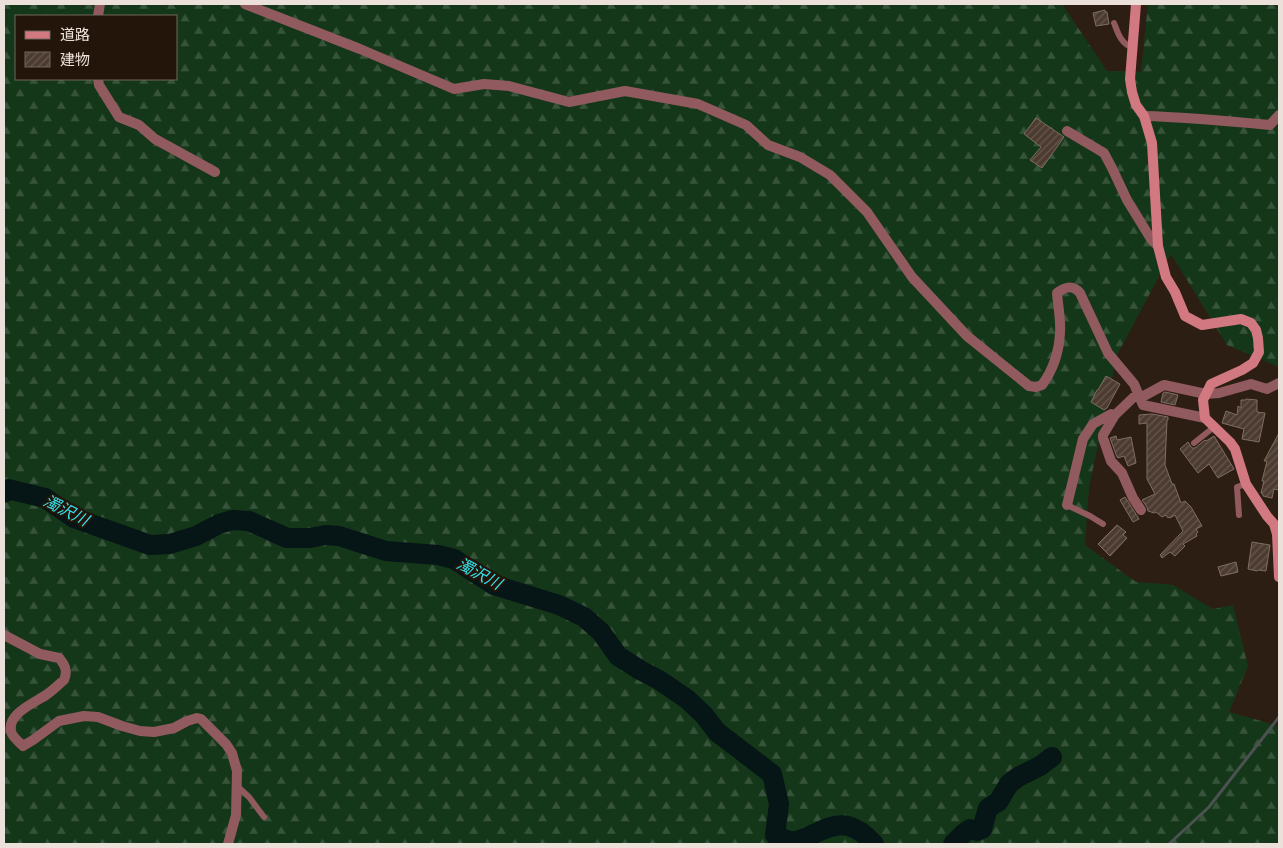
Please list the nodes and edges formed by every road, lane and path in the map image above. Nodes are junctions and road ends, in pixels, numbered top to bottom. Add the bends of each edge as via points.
1 (245, 4) edge
2 (1136, 4) edge
3 (1114, 23) dead end
4 (1132, 47) junction
5 (98, 80) edge
6 (1279, 114) edge
7 (1144, 116) junction
8 (1067, 131) dead end
9 (215, 172) dead end
10 (1158, 246) junction
11 (1279, 383) edge
12 (1206, 394) junction
13 (1139, 396) junction
14 (1115, 414) junction
15 (1205, 418) junction
16 (1214, 427) junction
17 (1194, 443) dead end
18 (1246, 484) junction
19 (1067, 505) joint
20 (1141, 510) dead end
21 (1239, 515) dead end
22 (1103, 524) dead end
23 (1279, 577) edge
24 (4, 635) edge
25 (236, 785) junction
26 (264, 817) dead end
27 (228, 844) edge

1 - 13 street via 454,89 484,84 509,86 569,102 625,90 698,104 746,125 768,145 800,157 830,175 867,212 912,277 967,336 1029,386 1042,386 1052,368 1060,332 1057,293 1071,286 1080,293 1108,353 1134,384
2 - 4 street
3 - 4 lane via 1121,40
4 - 7 street via 1132,92
5 - 9 street via 119,117 139,125 155,139
6 - 7 street via 1270,125
7 - 10 street via 1152,143
8 - 10 street via 1104,153 1127,200
10 - 12 street via 1166,277 1185,316 1202,324 1241,319 1256,330 1259,352 1253,363 1211,384
11 - 12 street via 1267,389 1251,384
12 - 13 street via 1164,385
12 - 15 street via 1203,400
13 - 14 street
13 - 15 street via 1143,406
14 - 19 street via 1093,424 1083,439
14 - 20 street via 1103,438 1111,461 1122,473
15 - 16 street
16 - 17 lane
16 - 18 street via 1235,449
18 - 21 lane via 1237,487
18 - 23 street via 1274,524
19 - 22 lane
24 - 25 street via 40,654 59,658 66,671 64,680 14,718 11,732 23,746 59,721 84,716 154,732 198,718 232,753 237,771
25 - 26 lane
25 - 27 street via 236,815

